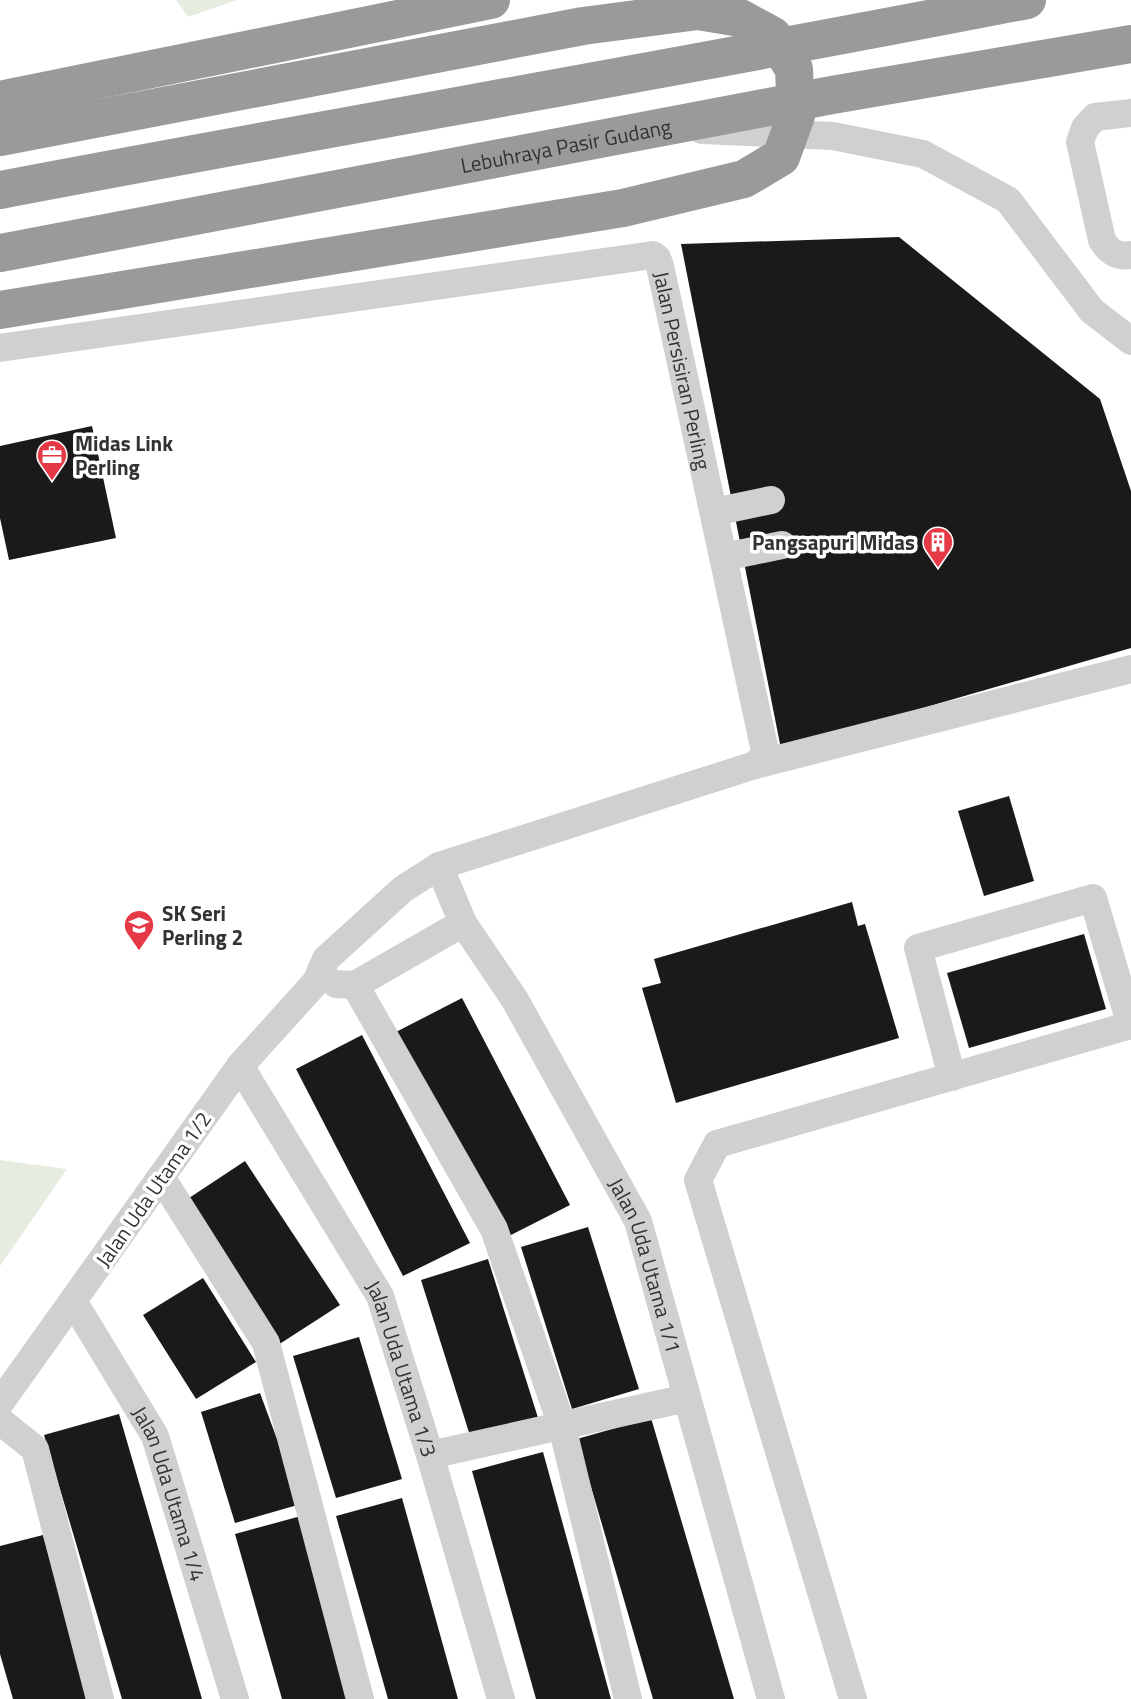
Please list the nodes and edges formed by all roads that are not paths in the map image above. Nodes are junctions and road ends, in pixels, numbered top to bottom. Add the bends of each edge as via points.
1 (491, 0) edge
2 (1027, 0) edge
3 (1131, 44) edge
4 (0, 100) edge
5 (1131, 113) edge
6 (657, 128) junction
7 (0, 137) edge
8 (0, 190) edge
9 (0, 253) edge
10 (1131, 256) edge
11 (0, 310) edge
12 (1131, 341) edge
13 (0, 348) edge
14 (772, 500) dead end
15 (714, 512) junction
16 (782, 545) dead end
17 (723, 557) junction
18 (1131, 669) edge
19 (755, 765) junction
20 (439, 866) junction
21 (463, 923) junction
22 (316, 982) junction
23 (355, 985) junction
24 (1131, 1025) edge
25 (240, 1066) junction
26 (952, 1077) junction
27 (161, 1177) junction
28 (73, 1301) junction
29 (687, 1398) junction
30 (0, 1403) edge
31 (0, 1421) edge
32 (562, 1426) junction
33 (430, 1455) junction
34 (100, 1699) edge
35 (235, 1699) edge
36 (360, 1699) edge
37 (501, 1699) edge
38 (628, 1699) edge
39 (771, 1699) edge
40 (853, 1699) edge

1 - 4 highway
2 - 8 highway
3 - 6 highway, Lebuhraya Pasir Gudang
5 - 10 street via 1095,117 1080,142 1102,240 1107,249
6 - 9 highway, Lebuhraya Pasir Gudang
6 - 12 street via 833,136 923,153 1008,200 1092,311
7 - 11 highway via 583,26 698,11 740,18 773,36 794,69 796,116 781,157 744,179 623,208
13 - 15 street, Jalan Persisiran Perling via 653,255 660,266
14 - 15 street
15 - 17 street, Jalan Persisiran Perling
16 - 17 street
17 - 19 street, Jalan Persisiran Perling via 764,744 762,758
18 - 19 street
19 - 20 street
20 - 21 street, Jalan Uda Utama 1/1
20 - 22 street, Jalan Uda Utama 1/2 via 403,889 326,959
21 - 23 street
21 - 29 street, Jalan Uda Utama 1/1 via 515,1000 638,1220
22 - 23 street
22 - 25 street, Jalan Uda Utama 1/2
23 - 32 street via 494,1230
24 - 26 street
24 - 26 street via 1093,898 918,948
25 - 27 street, Jalan Uda Utama 1/2
25 - 33 street, Jalan Uda Utama 1/3 via 380,1296
26 - 40 street via 717,1144 698,1180
27 - 28 street, Jalan Uda Utama 1/2
27 - 36 street via 265,1343
28 - 30 street, Jalan Uda Utama 1/2
28 - 35 street, Jalan Uda Utama 1/4 via 155,1436
29 - 32 street
29 - 39 street, Jalan Uda Utama 1/1
31 - 34 street via 35,1449
32 - 33 street
32 - 38 street
33 - 37 street, Jalan Uda Utama 1/3

